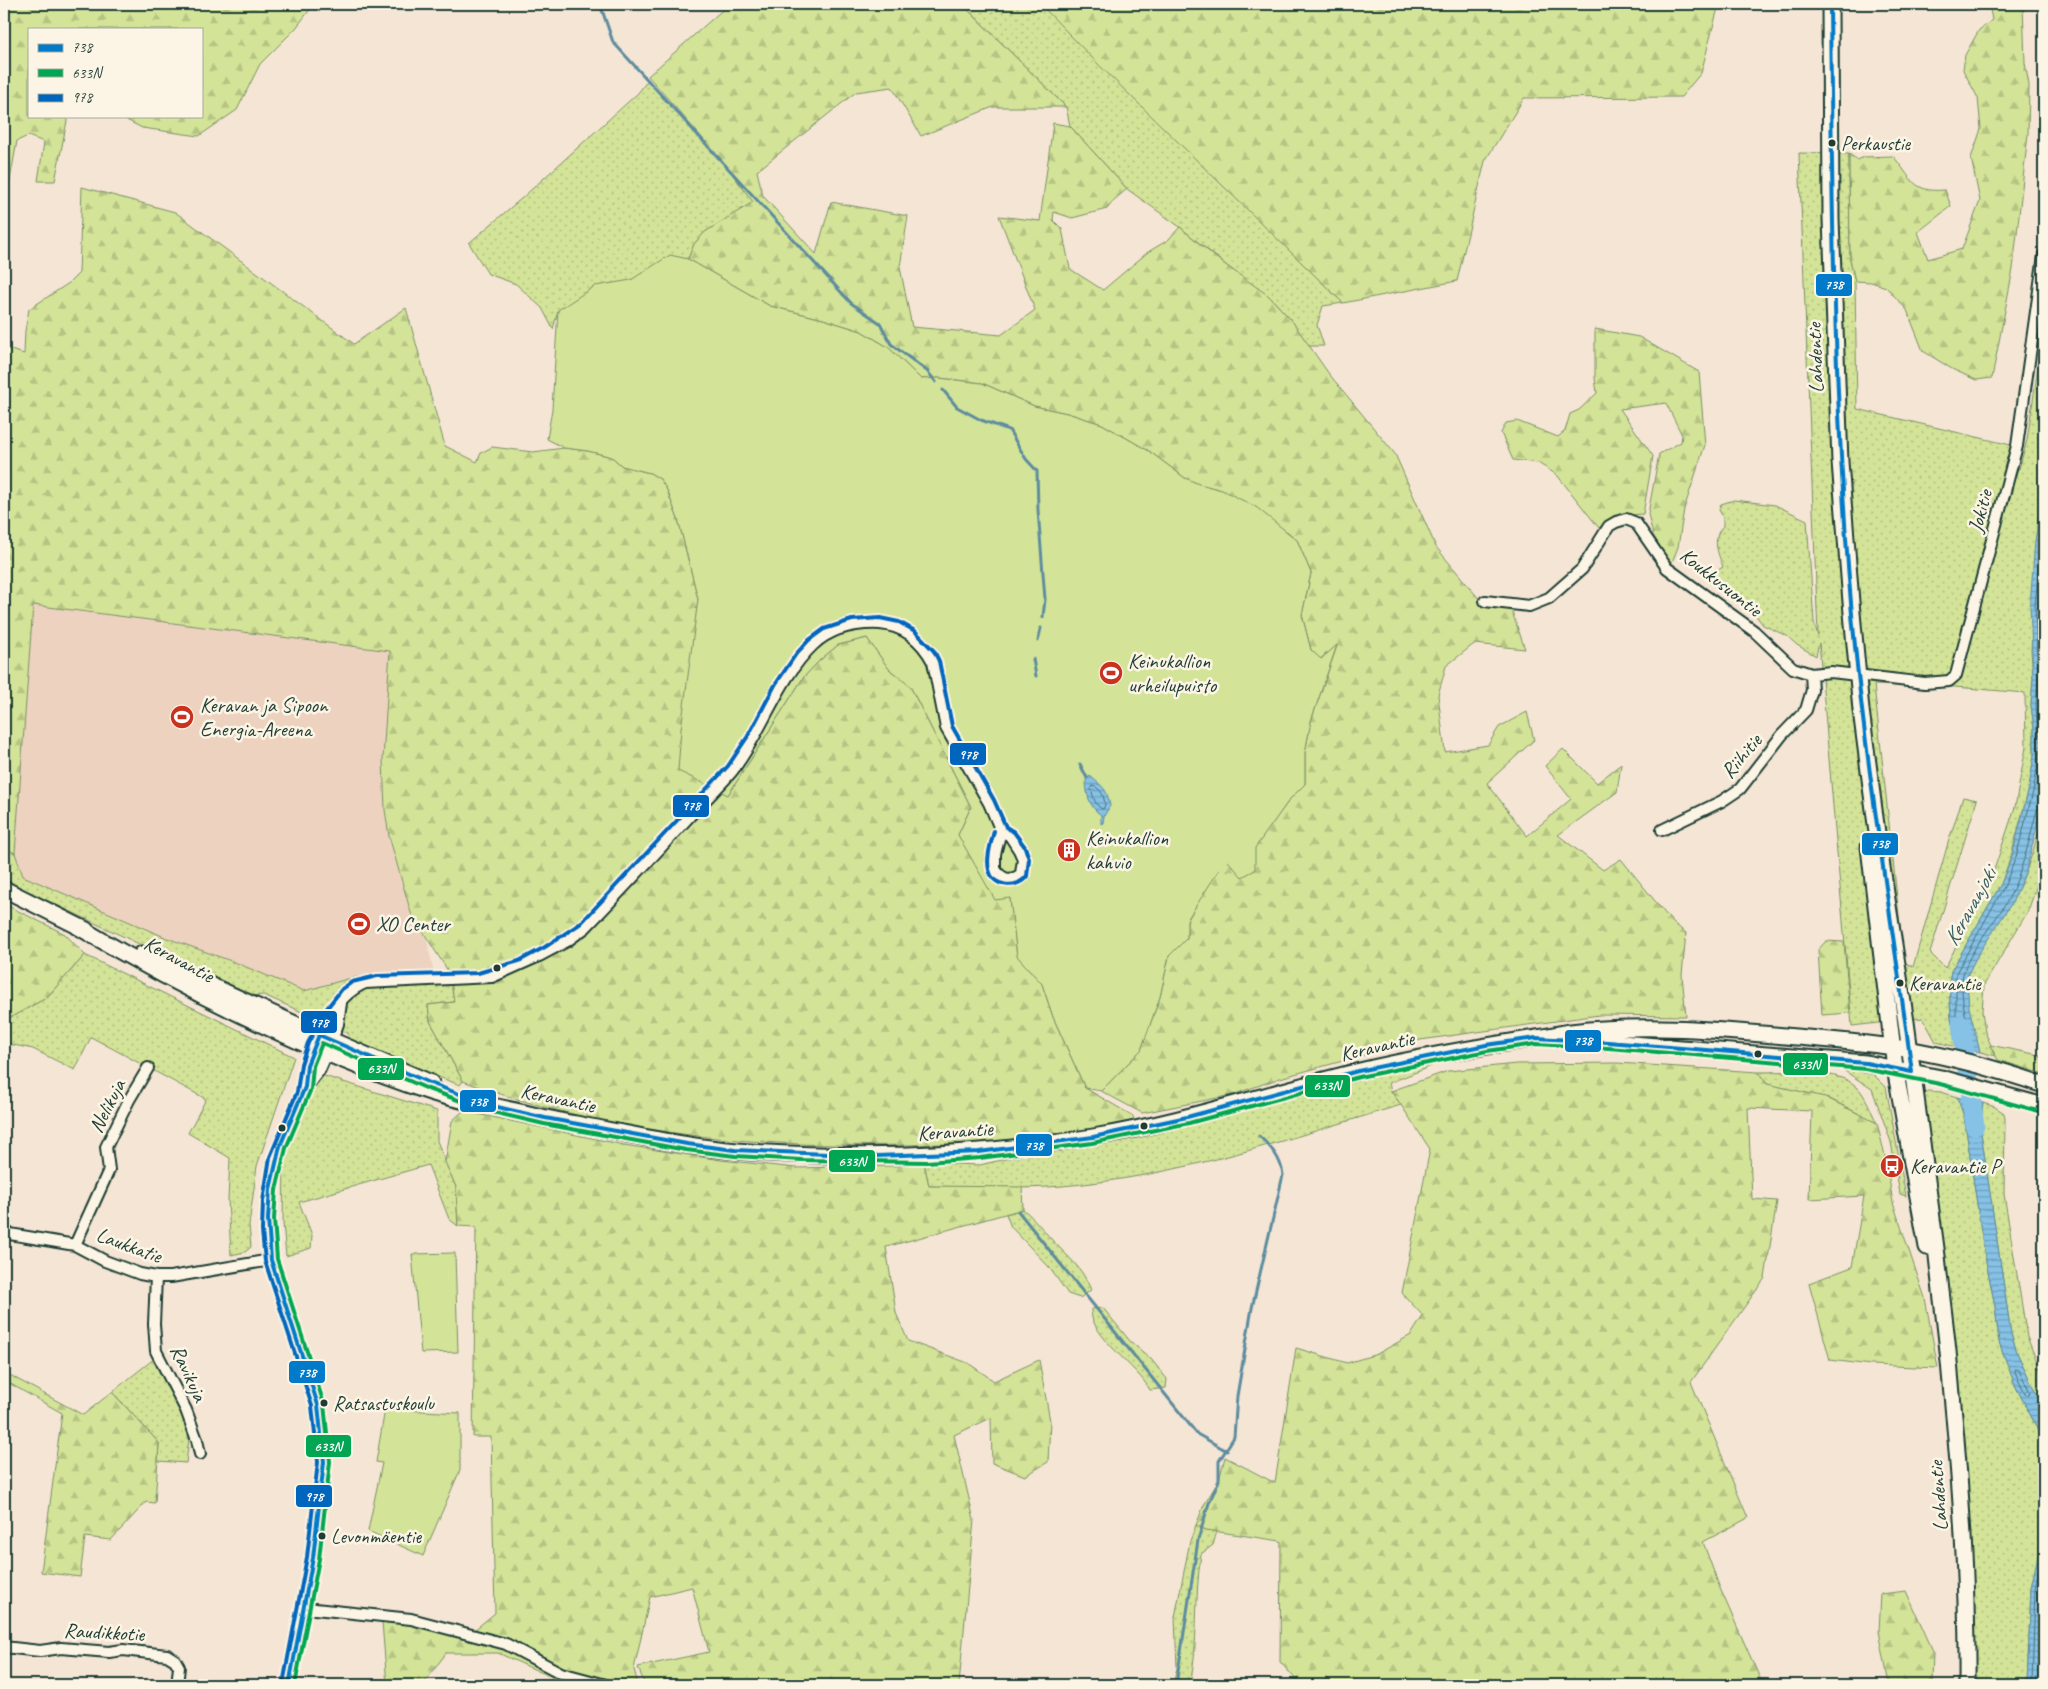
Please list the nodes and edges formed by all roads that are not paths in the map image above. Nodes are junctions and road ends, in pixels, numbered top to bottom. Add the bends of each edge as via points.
1 (1830, 4) edge
2 (2044, 255) edge
3 (1485, 601) dead end
4 (1811, 674) junction
5 (1858, 676) junction
6 (1861, 710) junction
7 (1001, 830) dead end
8 (1662, 830) dead end
9 (4, 889) edge
10 (1536, 1038) junction
11 (323, 1044) junction
12 (1893, 1048) junction
13 (1909, 1050) junction
14 (148, 1068) dead end
15 (1895, 1068) junction
16 (1912, 1072) junction
17 (2044, 1085) edge
18 (2044, 1106) edge
19 (4, 1233) edge
20 (75, 1244) junction
21 (271, 1260) junction
22 (156, 1277) junction
23 (1941, 1305) junction
24 (200, 1454) dead end
25 (303, 1609) junction
26 (4, 1647) edge
27 (177, 1685) edge
28 (290, 1685) edge
29 (606, 1685) edge
30 (1966, 1685) edge

1 - 5 main road, Lahdentie via 1831,219 1840,462
2 - 5 street, Jokitie via 2016,446 1956,675 1949,682
3 - 4 street, Koukkusuontie via 1529,606 1549,598 1582,569 1609,526 1626,519 1636,523 1667,568 1754,631 1793,668
4 - 5 street, Koukkusuontie via 1831,672
4 - 8 street, Riihitie via 1812,690 1806,710 1740,790
5 - 6 main road, Lahdentie
6 - 12 main road, Lahdentie via 1862,771
6 - 13 main road, Lahdentie
7 - 11 street via 946,728 932,662 918,640 886,625 838,629 812,645 793,670 732,771 585,928 567,941 492,978 365,983 355,987 341,1002 338,1024
9 - 11 main road, Keravantie via 236,1014
10 - 11 main road, Keravantie via 1486,1045 1358,1072 1187,1117 1093,1137 927,1156 735,1150 614,1132 489,1105
10 - 12 main road, Keravantie via 1570,1032 1660,1028 1739,1032
10 - 15 main road, Keravantie via 1735,1052
11 - 21 street via 307,1065 305,1087 280,1146 270,1189 268,1237
12 - 13 main road, Keravantie
12 - 15 main road, Lahdentie
13 - 16 main road, Lahdentie
13 - 17 main road, Keravantie
14 - 20 street, Nelikuja via 106,1147 109,1170
15 - 16 main road, Keravantie
15 - 23 main road, Lahdentie via 1919,1208
16 - 18 main road, Keravantie
16 - 23 main road, Lahdentie
19 - 20 street, Laukkatie
20 - 22 street, Laukkatie via 105,1261
21 - 22 street, Laukkatie via 180,1276
21 - 25 street via 318,1405 322,1434 322,1489
22 - 24 street, Ravikuja via 156,1351 186,1410
23 - 30 main road, Lahdentie via 1950,1371 1961,1516
25 - 28 street
25 - 29 street via 421,1622 506,1644 561,1673
26 - 27 street, Raudikkotie via 40,1651 61,1648 123,1650 167,1655 179,1667

